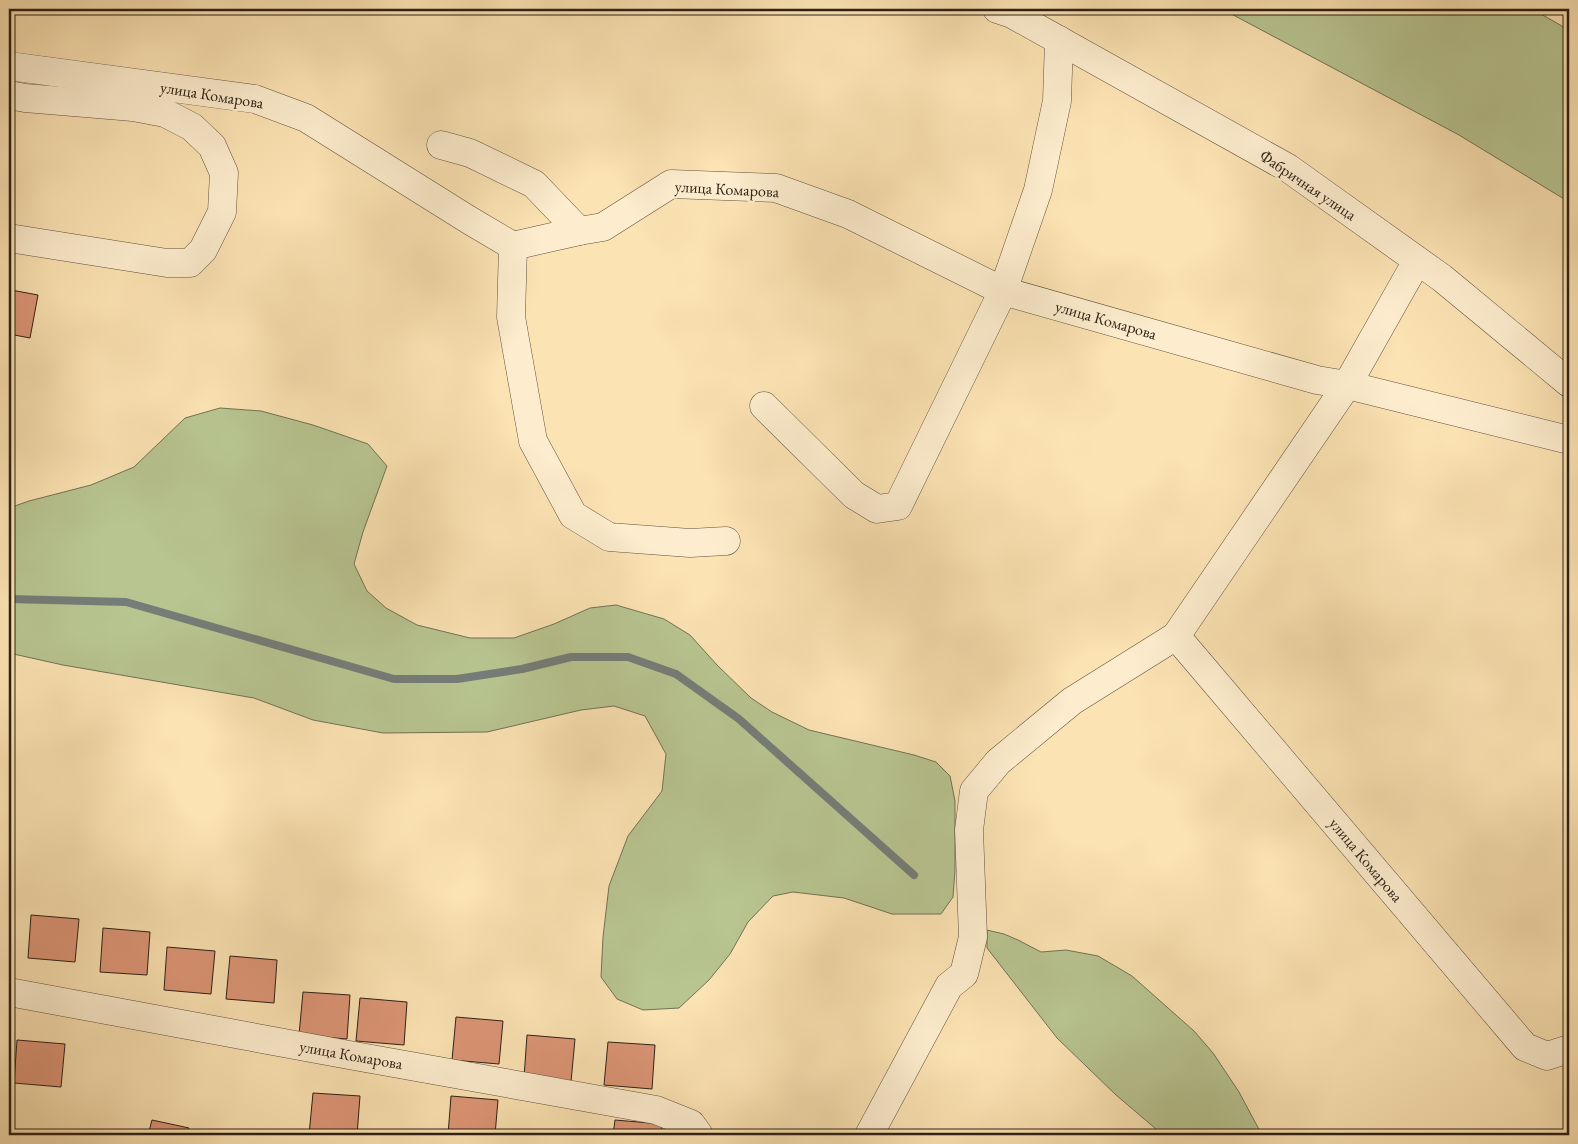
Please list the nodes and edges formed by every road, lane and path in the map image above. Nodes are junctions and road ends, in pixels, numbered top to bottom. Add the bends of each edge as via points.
1 (997, 9) edge
2 (1059, 40) junction
3 (9, 66) edge
4 (9, 94) edge
5 (441, 145) dead end
6 (578, 231) junction
7 (9, 238) edge
8 (513, 246) junction
9 (1417, 261) junction
10 (1003, 291) junction
11 (1569, 383) edge
12 (1347, 386) junction
13 (764, 406) dead end
14 (1569, 440) edge
15 (726, 541) dead end
16 (1176, 636) junction
17 (9, 992) edge
18 (1569, 1049) edge
19 (695, 1130) edge
20 (869, 1135) edge

1 - 2 street, Фабричная улица
2 - 9 street, Фабричная улица via 1288,168
2 - 10 street via 1057,101 1038,190
3 - 8 street, улица Комарова via 255,99 306,118
4 - 7 street via 165,113 192,128 212,146 224,173 222,212 204,250 190,263 167,263
5 - 6 street via 470,153 534,184
6 - 8 street, улица Комарова
6 - 10 street, улица Комарова via 603,228 671,184 776,188 848,214
8 - 15 street via 511,317 533,441 573,515 609,537 690,543
9 - 11 street, Фабричная улица
9 - 12 street
10 - 12 street, улица Комарова
10 - 13 street via 898,506 877,509 854,495
12 - 14 street, улица Комарова
12 - 16 street
16 - 18 street, улица Комарова via 1525,1047 1547,1056
16 - 20 street via 1072,701 998,762 974,791 969,830 973,937 964,974 948,986
17 - 19 street, улица Комарова via 656,1110

